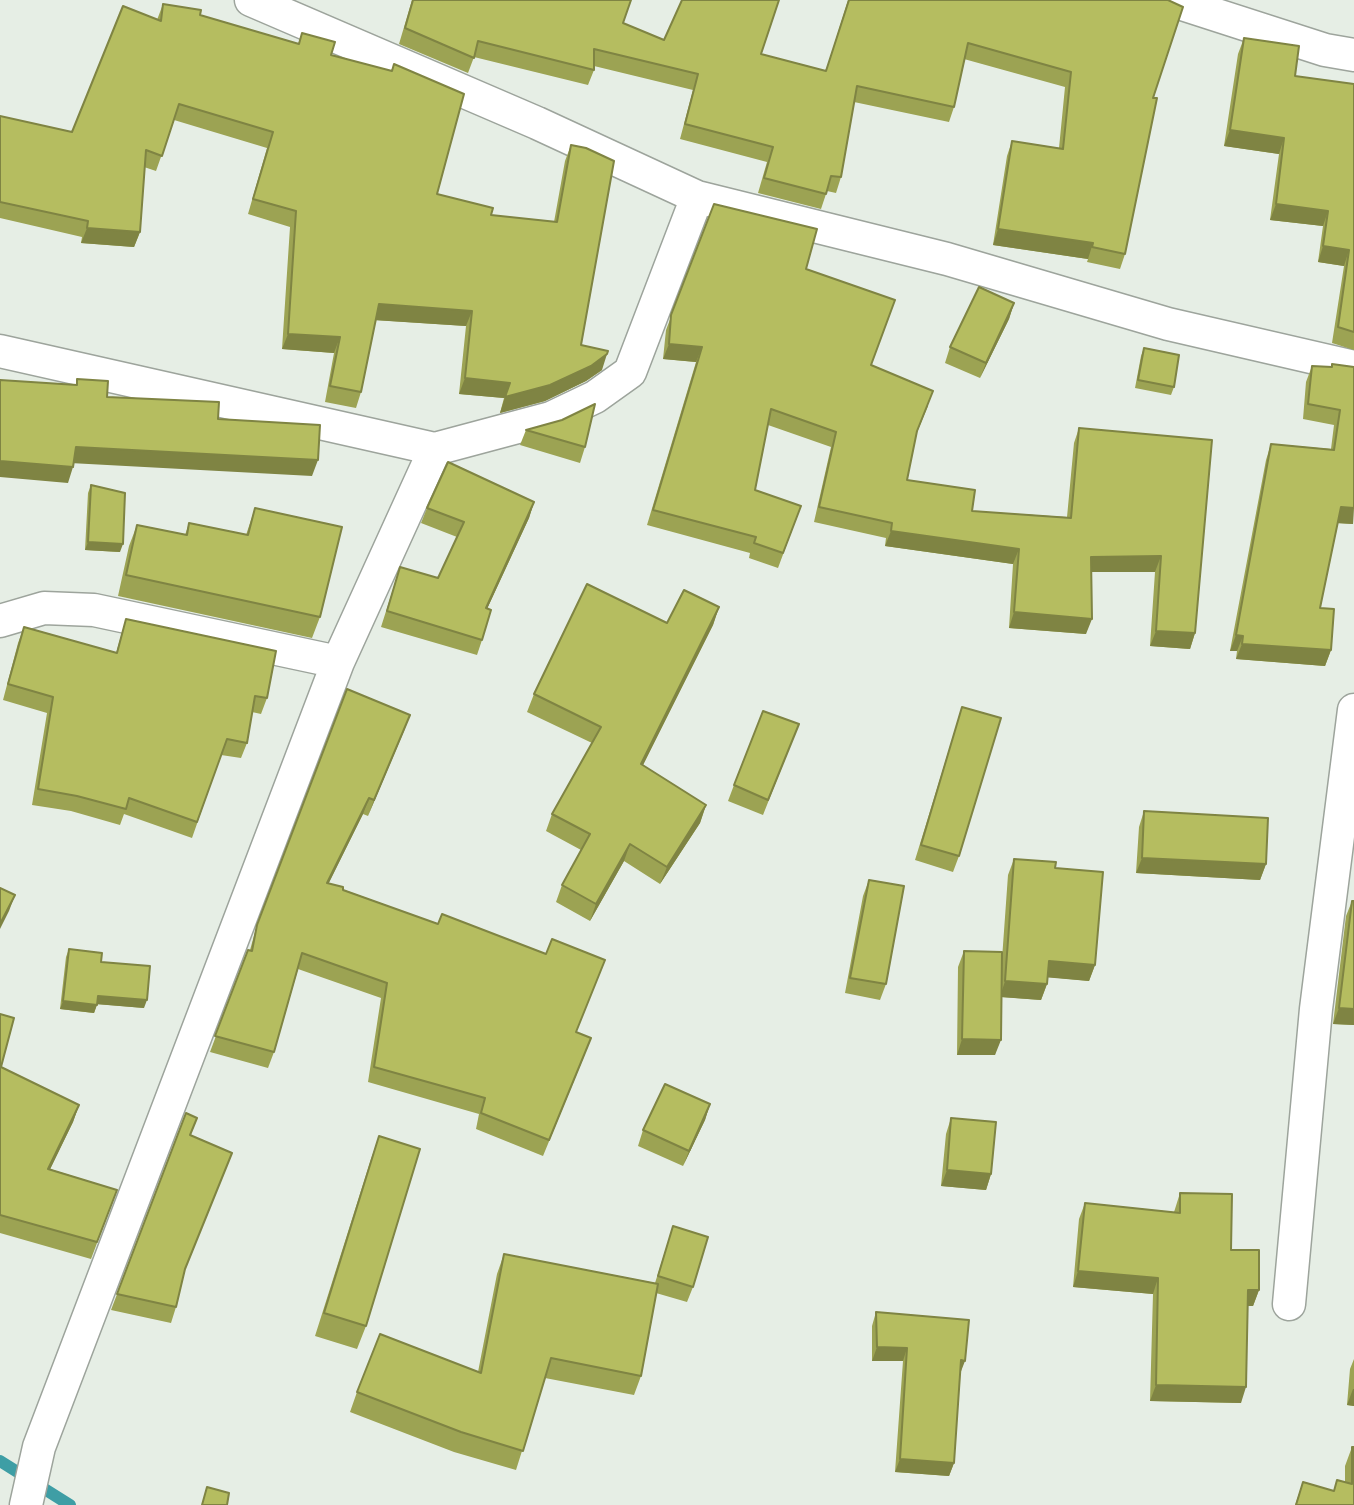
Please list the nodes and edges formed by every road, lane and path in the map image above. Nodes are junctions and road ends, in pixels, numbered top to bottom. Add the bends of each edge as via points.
1 (251, 0) edge
2 (1170, 0) edge
3 (1354, 55) edge
4 (697, 197) junction
5 (0, 351) edge
6 (1354, 366) edge
7 (435, 449) junction
8 (0, 621) edge
9 (338, 662) junction
10 (1354, 710) edge
11 (1289, 1304) dead end
12 (26, 1505) edge

1 - 4 street
2 - 3 street via 1325,50
4 - 6 street via 947,259 1168,324
4 - 7 street via 630,372 595,397 551,418
5 - 7 street
7 - 9 street
8 - 9 street via 44,608 94,610
9 - 12 street via 39,1447
10 - 11 street via 1317,1009

